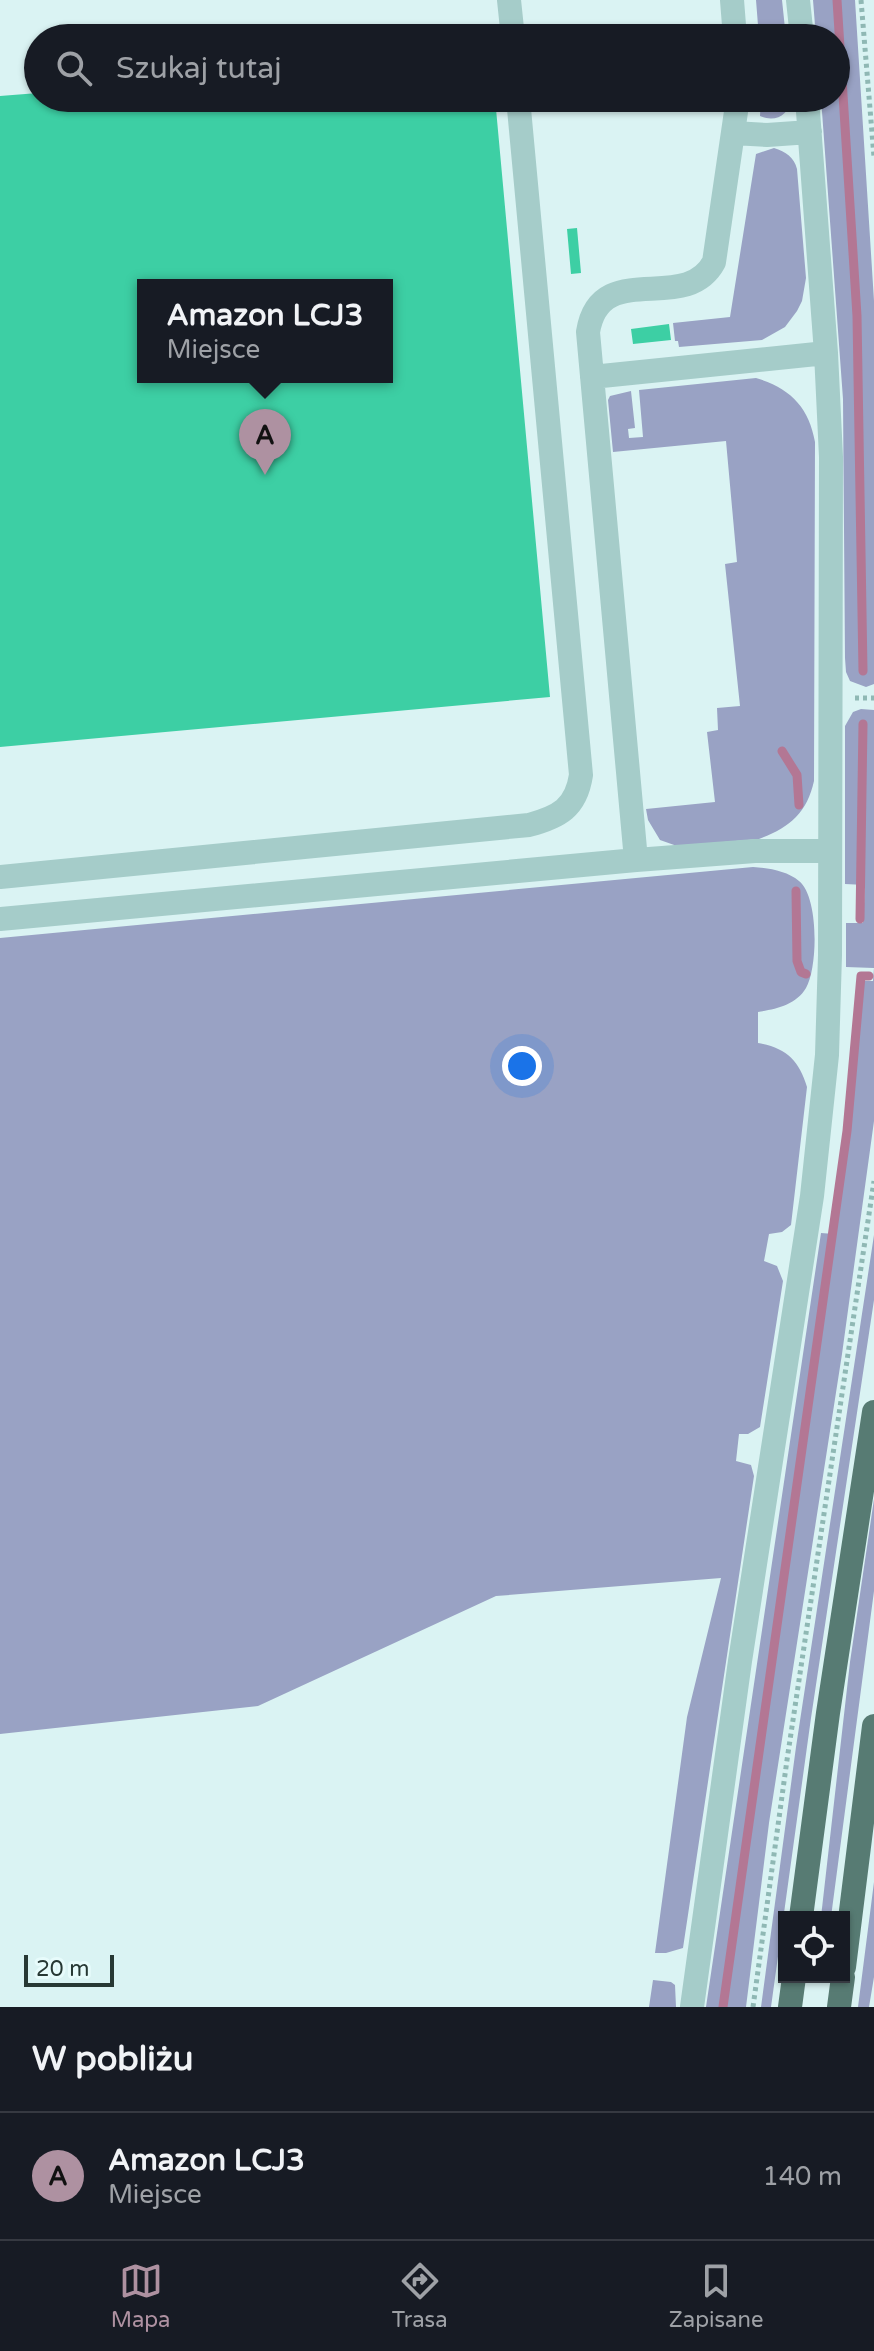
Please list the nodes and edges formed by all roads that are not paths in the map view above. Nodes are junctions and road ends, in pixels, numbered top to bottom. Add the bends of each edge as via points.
1 (509, 0) edge
2 (732, 0) edge
3 (798, 0) edge
4 (512, 24) edge
5 (734, 24) edge
6 (801, 24) edge
7 (519, 112) edge
8 (736, 112) edge
9 (808, 112) edge
10 (810, 132) junction
11 (733, 133) junction
12 (826, 353) junction
13 (592, 377) junction
14 (829, 851) junction
15 (636, 860) junction
16 (0, 877) edge
17 (0, 919) edge
18 (874, 1412) edge
19 (874, 1726) edge
20 (802, 1911) edge
21 (850, 1919) edge
22 (793, 1983) edge
23 (842, 1983) edge
24 (692, 2007) edge
25 (790, 2007) edge
26 (839, 2007) edge

1 - 4 street
2 - 5 street
3 - 6 street
7 - 16 street via 581,775 569,806 555,818 529,825
8 - 11 street
9 - 10 street
10 - 11 street
10 - 12 street
11 - 13 street via 708,274 696,284 623,292 597,305 588,332
12 - 13 street
12 - 14 street via 831,457
13 - 15 street
14 - 15 street
14 - 24 street via 823,1107
15 - 17 street
18 - 20 main road
19 - 21 main road
22 - 25 main road
23 - 26 main road

